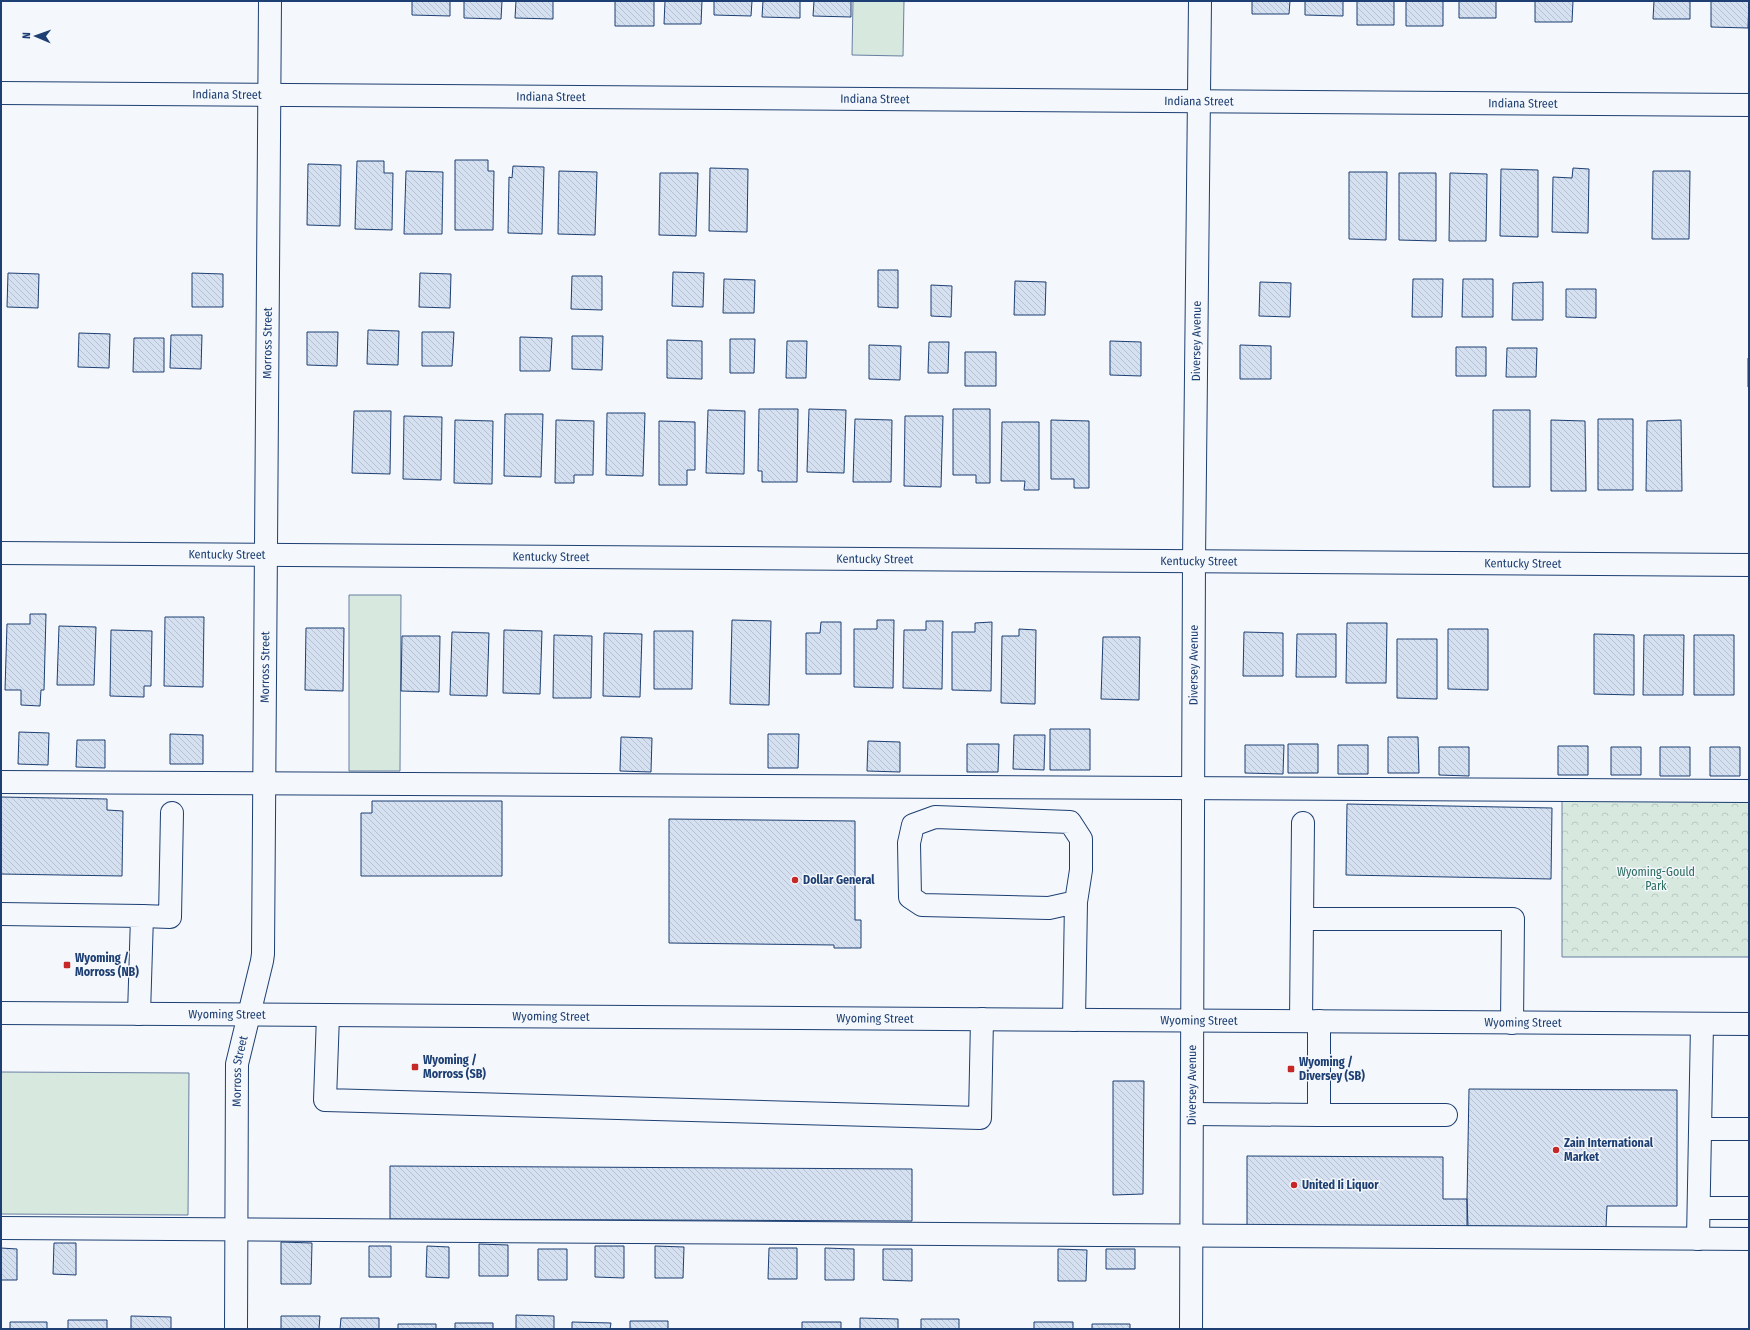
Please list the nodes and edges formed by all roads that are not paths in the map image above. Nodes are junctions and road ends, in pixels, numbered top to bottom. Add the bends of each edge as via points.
1 (270, 1) edge
2 (1200, 1) edge
3 (1, 93) edge
4 (269, 95) junction
5 (1198, 101) junction
6 (1749, 105) edge
7 (1, 553) edge
8 (265, 554) junction
9 (1194, 561) junction
10 (1749, 565) edge
11 (1, 782) edge
12 (264, 784) junction
13 (1193, 787) junction
14 (1749, 791) edge
15 (172, 813) dead end
16 (1303, 823) dead end
17 (1076, 902) junction
18 (1, 914) edge
19 (142, 916) junction
20 (1302, 919) junction
21 (1, 1013) edge
22 (138, 1014) junction
23 (248, 1014) junction
24 (328, 1015) junction
25 (982, 1019) junction
26 (1074, 1020) junction
27 (1192, 1020) junction
28 (1310, 1021) junction
29 (1512, 1023) junction
30 (1702, 1024) junction
31 (1749, 1024) edge
32 (1192, 1114) junction
33 (1318, 1114) junction
34 (1446, 1115) dead end
35 (1701, 1129) junction
36 (1749, 1129) edge
37 (1699, 1208) junction
38 (1749, 1208) edge
39 (1, 1228) edge
40 (237, 1229) junction
41 (1191, 1236) junction
42 (1698, 1238) junction
43 (1749, 1239) edge
44 (236, 1329) edge
45 (1191, 1329) edge

1 - 4 street, Morross Street
2 - 5 street, Diversey Avenue
3 - 4 street, Indiana Street
4 - 5 street, Indiana Street
4 - 8 street, Morross Street
5 - 6 street, Indiana Street
5 - 9 street, Diversey Avenue
7 - 8 street, Kentucky Street
8 - 9 street, Kentucky Street
8 - 12 street, Morross Street
9 - 10 street, Kentucky Street
9 - 13 street, Diversey Avenue
11 - 12 street
12 - 13 street
12 - 23 street, Morross Street via 262,961
13 - 14 street
13 - 27 street, Diversey Avenue
15 - 19 street via 170,917
16 - 20 street
17 - 17 street via 1081,870 1081,838 1070,822 935,817 913,825 909,844 910,897 922,905 1049,908
17 - 26 street
18 - 19 street
19 - 22 street
20 - 28 street
20 - 29 street via 1513,919
21 - 22 street, Wyoming Street
22 - 23 street, Wyoming Street
23 - 24 street, Wyoming Street
23 - 40 street, Morross Street via 236,1064
24 - 25 street, Wyoming Street
24 - 25 street via 326,1100 980,1118
25 - 26 street, Wyoming Street
26 - 27 street, Wyoming Street
27 - 28 street, Wyoming Street
27 - 32 street, Diversey Avenue
28 - 29 street, Wyoming Street
28 - 33 street
29 - 30 street, Wyoming Street
30 - 31 street, Wyoming Street
30 - 35 street
32 - 33 street
32 - 41 street, Diversey Avenue
33 - 34 street
35 - 36 street
35 - 37 street
37 - 38 street
37 - 42 street
39 - 40 street
40 - 41 street
40 - 44 street, Morross Street
41 - 42 street
41 - 45 street, Diversey Avenue
42 - 43 street

